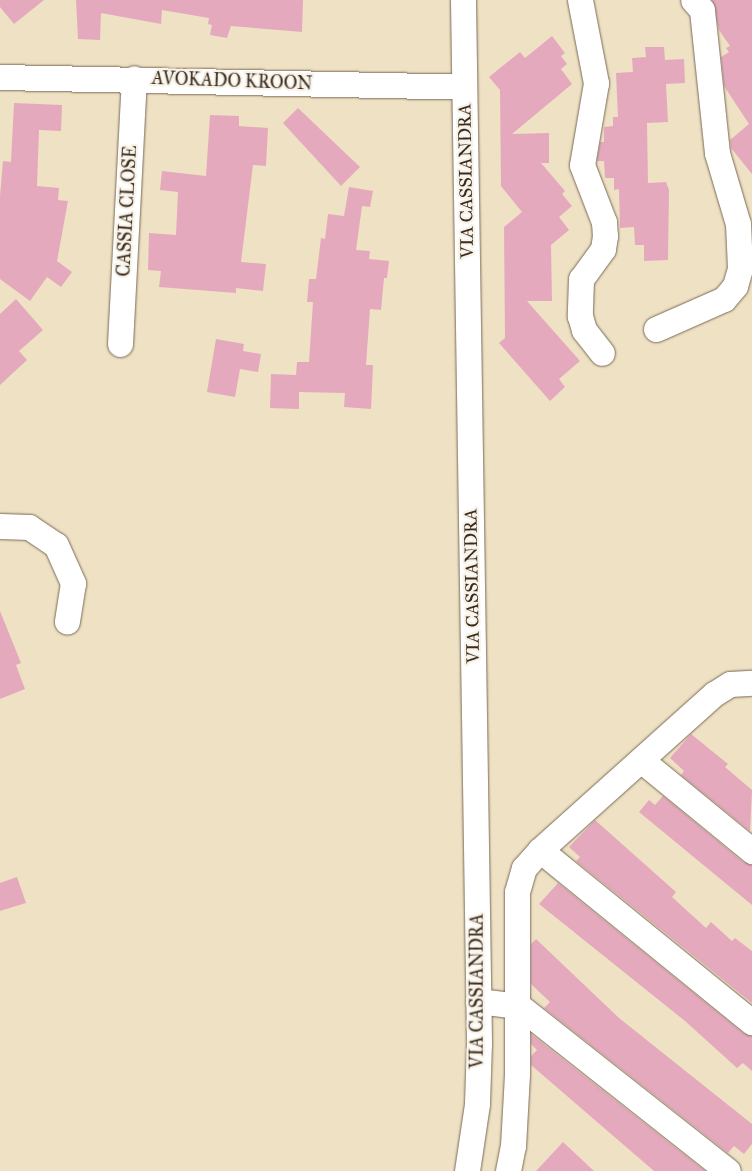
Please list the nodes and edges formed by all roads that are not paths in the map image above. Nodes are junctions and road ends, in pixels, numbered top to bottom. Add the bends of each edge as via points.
1 (463, 0) edge
2 (580, 0) edge
3 (693, 0) edge
4 (0, 77) edge
5 (134, 78) junction
6 (464, 87) junction
7 (656, 330) dead end
8 (120, 344) dead end
9 (602, 353) dead end
10 (0, 526) edge
11 (68, 622) dead end
12 (752, 683) edge
13 (641, 760) junction
14 (540, 850) junction
15 (752, 851) edge
16 (478, 1001) junction
17 (519, 1006) junction
18 (752, 1022) edge
19 (467, 1171) edge
20 (508, 1171) edge
21 (728, 1171) edge

1 - 6 street, VIA CASSIANDRA
2 - 9 street via 596,83 582,165 604,222 605,236 603,249 581,279 580,316 584,330
3 - 7 street via 702,10 717,152 738,224 740,268 735,286 724,299
4 - 5 street, AVOKADO KROON
5 - 6 street, AVOKADO KROON
5 - 8 street, CASSIA CLOSE
6 - 16 street, VIA CASSIANDRA
10 - 11 street via 29,527 56,545 73,583
12 - 13 street via 730,684 714,694
13 - 14 street
13 - 15 street
14 - 17 street via 524,868 517,892
14 - 18 street
16 - 17 street
16 - 19 street, VIA CASSIANDRA via 476,1104
17 - 20 street via 515,1126
17 - 21 street

